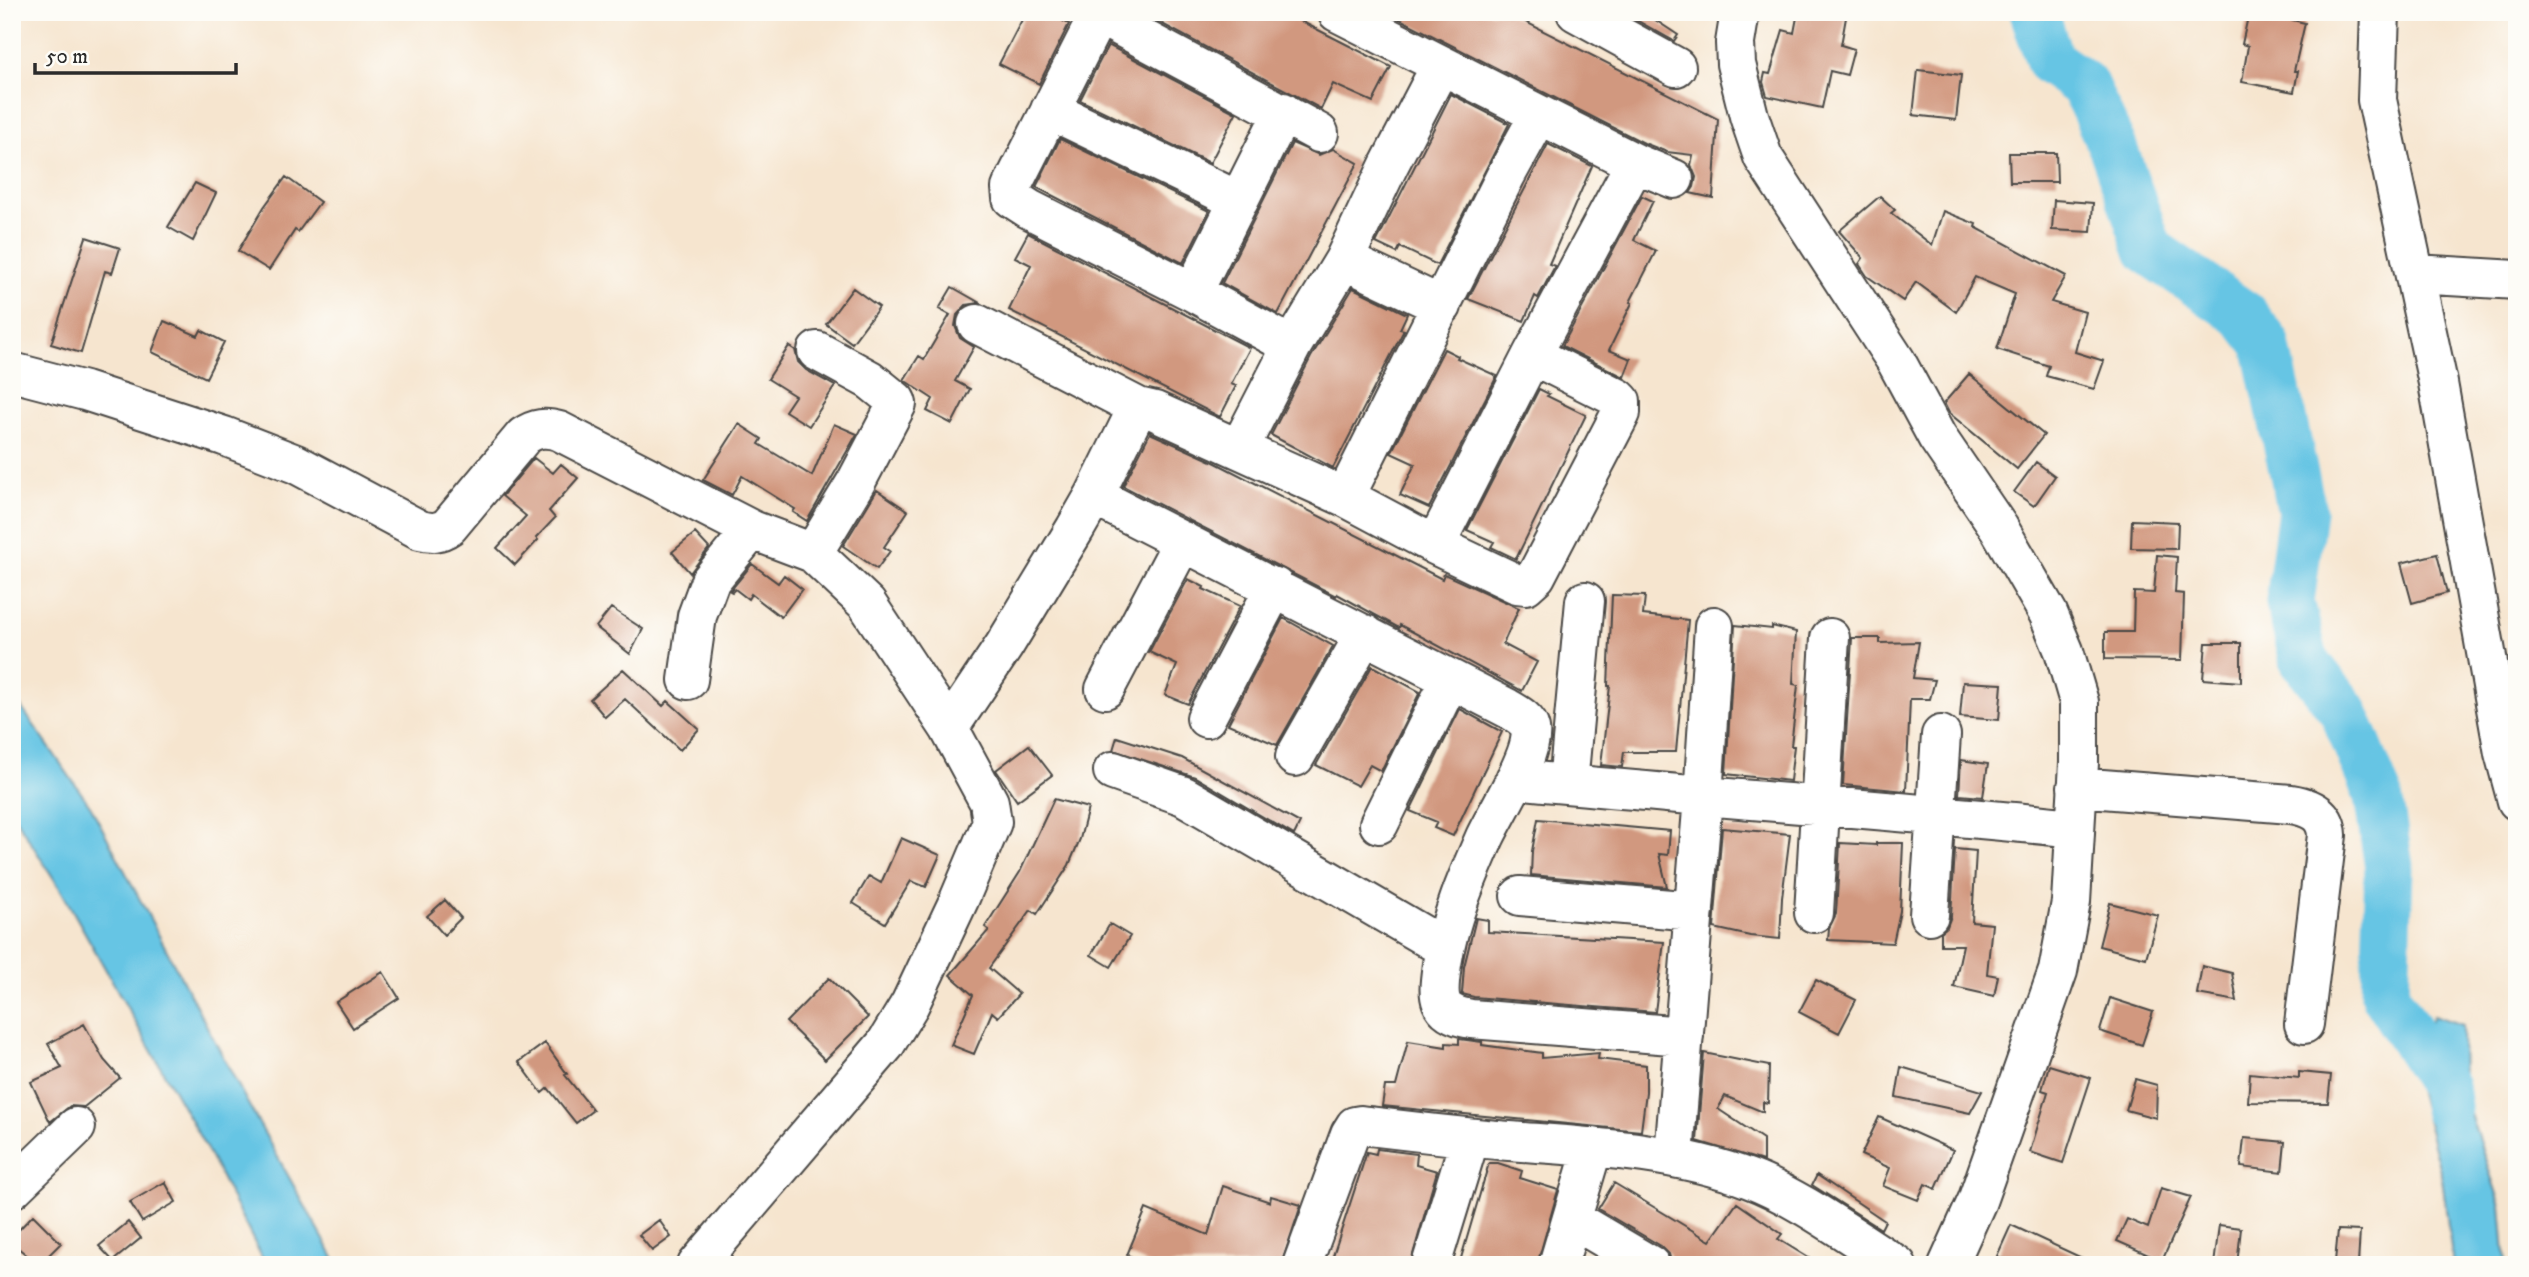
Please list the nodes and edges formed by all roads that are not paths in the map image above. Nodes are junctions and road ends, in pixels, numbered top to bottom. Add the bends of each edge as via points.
1 (1337, 12) edge
2 (1576, 12) edge
3 (1741, 12) edge
4 (2380, 12) edge
5 (1099, 13) edge
6 (1441, 65) junction
7 (1676, 66) dead end
8 (1050, 110) junction
9 (1283, 112) junction
10 (1539, 115) junction
11 (1319, 133) dead end
12 (1635, 163) junction
13 (1674, 179) dead end
14 (1239, 201) junction
15 (1344, 260) junction
16 (2415, 274) junction
17 (2517, 280) edge
18 (1193, 292) junction
19 (1442, 306) junction
20 (977, 324) dead end
21 (1292, 346) junction
22 (817, 351) dead end
23 (1532, 355) junction
24 (12, 372) edge
25 (1138, 407) junction
26 (1239, 449) junction
27 (1094, 496) junction
28 (1345, 497) junction
29 (752, 530) junction
30 (1183, 541) junction
31 (1435, 545) junction
32 (813, 553) junction
33 (1275, 587) junction
34 (1586, 601) dead end
35 (1714, 626) dead end
36 (1365, 634) junction
37 (1829, 638) dead end
38 (688, 680) dead end
39 (1450, 680) junction
40 (1105, 689) dead end
41 (1206, 718) dead end
42 (949, 728) junction
43 (1941, 735) dead end
44 (1294, 757) dead end
45 (1113, 771) dead end
46 (1515, 779) junction
47 (1568, 785) junction
48 (2077, 787) junction
49 (1703, 797) junction
50 (2517, 801) edge
51 (1821, 805) junction
52 (1936, 814) junction
53 (1379, 824) dead end
54 (2075, 828) junction
55 (1520, 896) dead end
56 (1694, 911) junction
57 (1814, 914) dead end
58 (1928, 915) dead end
59 (1445, 948) junction
60 (2304, 1024) dead end
61 (1684, 1036) junction
62 (76, 1127) dead end
63 (1470, 1138) junction
64 (1593, 1147) junction
65 (1674, 1156) junction
66 (12, 1189) edge
67 (1572, 1219) junction
68 (697, 1265) edge
69 (1301, 1265) edge
70 (1431, 1265) edge
71 (1558, 1265) edge
72 (1650, 1265) edge
73 (1897, 1265) edge
74 (1948, 1265) edge

1 - 6 street
2 - 7 street
3 - 48 street via 1736,64 1763,157 1896,361 1937,437 1999,528 2048,613 2079,702
4 - 16 street via 2377,100
5 - 8 street
5 - 9 street
6 - 10 street
6 - 15 street
8 - 14 street
8 - 18 street via 1011,188 1013,198
9 - 11 street
9 - 14 street
10 - 12 street
10 - 19 street
12 - 13 street
12 - 23 street
14 - 18 street
15 - 19 street
15 - 21 street
16 - 17 street
16 - 50 street via 2504,753
18 - 21 street
19 - 28 street
20 - 25 street
21 - 26 street
22 - 32 street via 870,380 897,404
23 - 31 street
23 - 31 street via 1618,398 1620,412 1531,582 1517,584
24 - 29 street via 224,436 284,460 420,530 441,531 449,526 524,436 548,428
25 - 26 street
25 - 27 street
26 - 28 street
27 - 30 street
27 - 42 street
28 - 31 street
29 - 32 street
29 - 38 street via 710,581 697,616
30 - 33 street
30 - 40 street
32 - 42 street via 867,604
33 - 36 street
33 - 41 street
34 - 47 street
35 - 49 street
36 - 39 street
36 - 44 street
37 - 51 street
39 - 46 street via 1528,723 1528,749
39 - 53 street
42 - 68 street via 992,813 959,900 910,1004 885,1045
43 - 52 street
45 - 59 street via 1184,796
46 - 47 street
46 - 59 street via 1485,836 1453,915
47 - 49 street
48 - 54 street
48 - 60 street via 2291,804 2320,815 2327,835
49 - 51 street
49 - 56 street
51 - 52 street
51 - 57 street
52 - 54 street
52 - 58 street
54 - 74 street via 2071,902 2058,971 1981,1189
55 - 56 street
56 - 61 street
59 - 61 street via 1438,991 1452,1015
61 - 65 street
62 - 66 street
63 - 64 street
63 - 69 street via 1355,1126
63 - 70 street
64 - 65 street
64 - 67 street
65 - 73 street via 1771,1188
67 - 71 street
67 - 72 street

